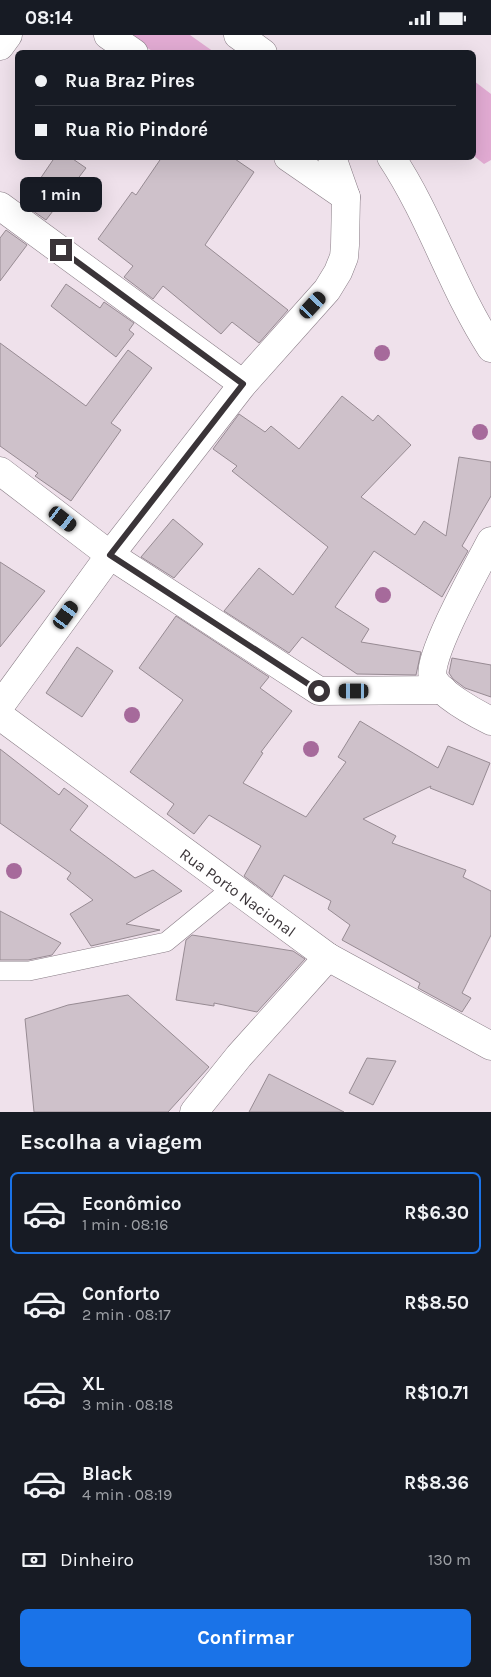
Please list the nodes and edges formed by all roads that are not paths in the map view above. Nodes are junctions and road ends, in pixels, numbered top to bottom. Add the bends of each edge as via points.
1 (8, 35) edge
2 (108, 35) edge
3 (238, 35) edge
4 (0, 46) edge
5 (130, 50) edge
6 (259, 50) edge
7 (292, 160) edge
8 (333, 160) edge
9 (393, 160) edge
10 (346, 197) junction
11 (0, 206) edge
12 (491, 348) edge
13 (243, 384) junction
14 (0, 471) edge
15 (491, 541) edge
16 (110, 555) junction
17 (439, 686) junction
18 (0, 706) edge
19 (0, 716) edge
20 (486, 719) edge
21 (232, 887) junction
22 (328, 957) junction
23 (0, 971) edge
24 (491, 1046) edge
25 (194, 1112) edge

1 - 4 street
2 - 5 street
3 - 6 street
7 - 10 street
8 - 10 street
9 - 12 street via 405,178 467,308
10 - 13 street via 346,245 338,272 327,290
11 - 13 street
13 - 16 street
14 - 16 street
15 - 17 street via 434,659 432,674
16 - 17 street via 319,691
16 - 18 street
17 - 20 street
19 - 21 street, Rua Porto Nacional
21 - 22 street, Rua Porto Nacional
21 - 23 lane via 166,943 29,971
22 - 24 street, Rua Porto Nacional
22 - 25 street via 239,1056

